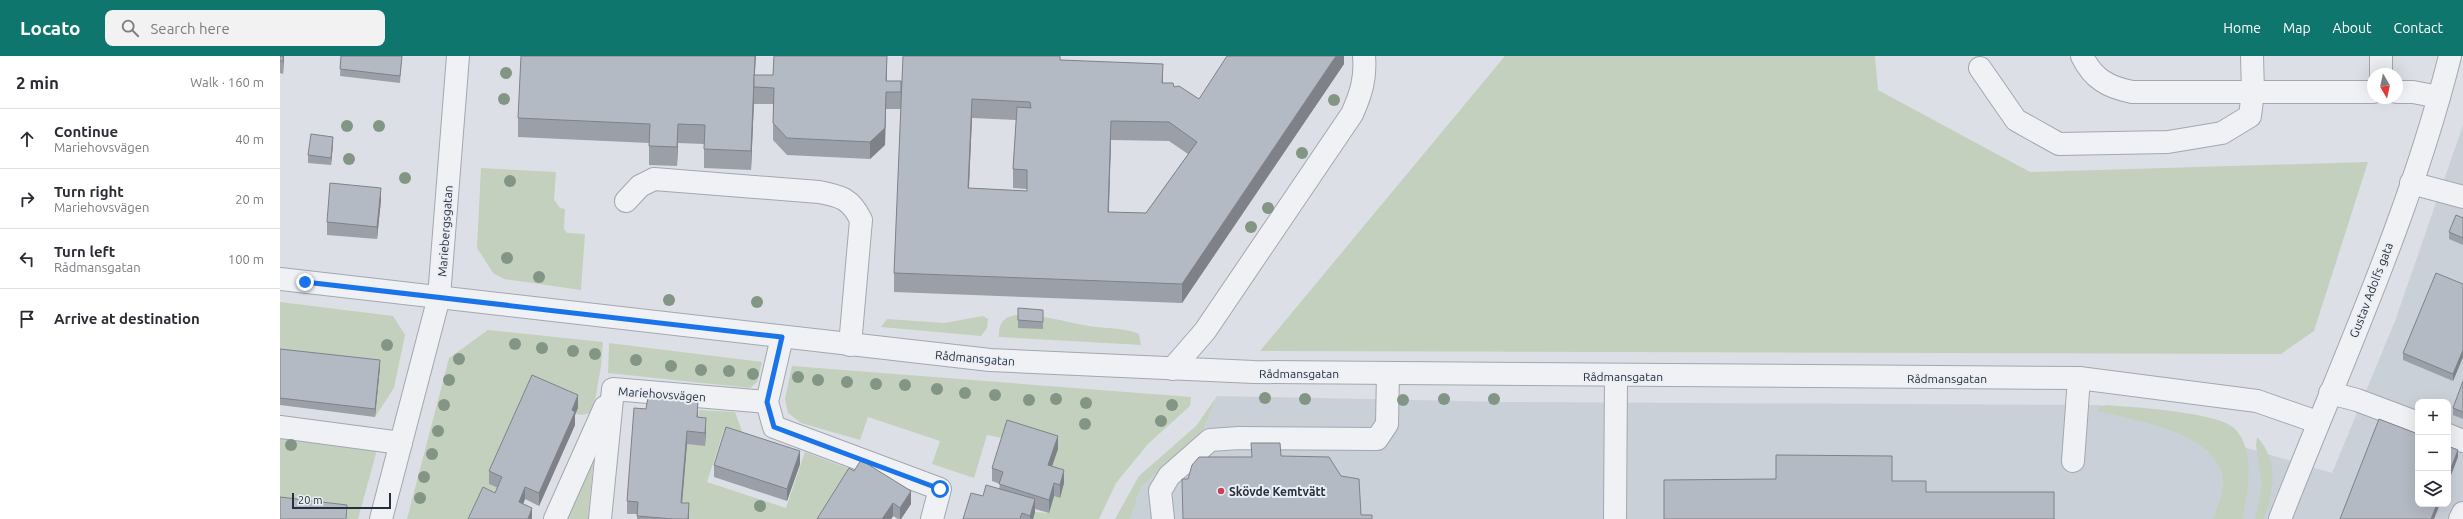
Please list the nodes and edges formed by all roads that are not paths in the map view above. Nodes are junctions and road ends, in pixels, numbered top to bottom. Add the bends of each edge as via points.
1 (458, 56) edge
2 (1364, 56) edge
3 (2082, 56) edge
4 (2252, 56) edge
5 (2381, 56) edge
6 (2450, 56) edge
7 (1980, 68) dead end
8 (2381, 68) edge
9 (2253, 92) junction
10 (2367, 92) edge
11 (2403, 92) edge
12 (2439, 97) junction
13 (2411, 183) junction
14 (2463, 197) edge
15 (626, 201) dead end
16 (280, 279) edge
17 (439, 297) junction
18 (782, 337) junction
19 (850, 345) junction
20 (1172, 369) junction
21 (1388, 373) junction
22 (1616, 376) junction
23 (2079, 378) junction
24 (613, 389) junction
25 (2330, 393) junction
26 (767, 402) junction
27 (2318, 422) junction
28 (2415, 422) edge
29 (280, 427) edge
30 (2451, 436) edge
31 (2463, 441) edge
32 (401, 442) junction
33 (2072, 461) dead end
34 (940, 489) junction
35 (2463, 513) edge
36 (381, 519) edge
37 (555, 519) edge
38 (600, 519) edge
39 (916, 519) edge
40 (932, 519) edge
41 (1162, 519) edge
42 (1615, 519) edge
43 (2280, 519) edge
44 (2460, 519) edge

1 - 17 street, Mariebergsgatan
2 - 20 street via 1366,74 1361,95 1352,114 1205,331
3 - 9 street via 2091,73 2102,82 2113,88 2132,92
4 - 9 street
5 - 8 street
6 - 12 street, Gustav Adolfs gata
7 - 9 street via 2016,120 2059,144 2168,142 2222,133 2250,116
9 - 10 street
11 - 12 street
12 - 13 street, Gustav Adolfs gata
13 - 14 street
13 - 25 street, Gustav Adolfs gata via 2380,271
15 - 19 street via 640,186 654,179 819,192 839,196 855,207 861,220
16 - 17 street, Rådmansgatan
17 - 18 street, Rådmansgatan
17 - 32 street, Mariebergsgatan
18 - 19 street, Rådmansgatan
18 - 26 street
19 - 20 street, Rådmansgatan via 990,360
20 - 21 street, Rådmansgatan
21 - 22 street, Rådmansgatan
21 - 41 street via 1387,424 1377,438 1210,440 1169,476 1160,491
22 - 23 street, Rådmansgatan
22 - 42 street
23 - 27 street, Rådmansgatan via 2257,402
23 - 33 street
24 - 26 street, Mariehovsvägen
24 - 37 street
24 - 38 street, Mariehovsvägen
25 - 27 street, Gustav Adolfs gata
25 - 28 street via 2357,400
26 - 34 street via 774,427
27 - 43 street, Gustav Adolfs gata
29 - 32 street
30 - 31 street
32 - 36 street, Mariebergsgatan
34 - 39 street
34 - 40 street
35 - 44 street

